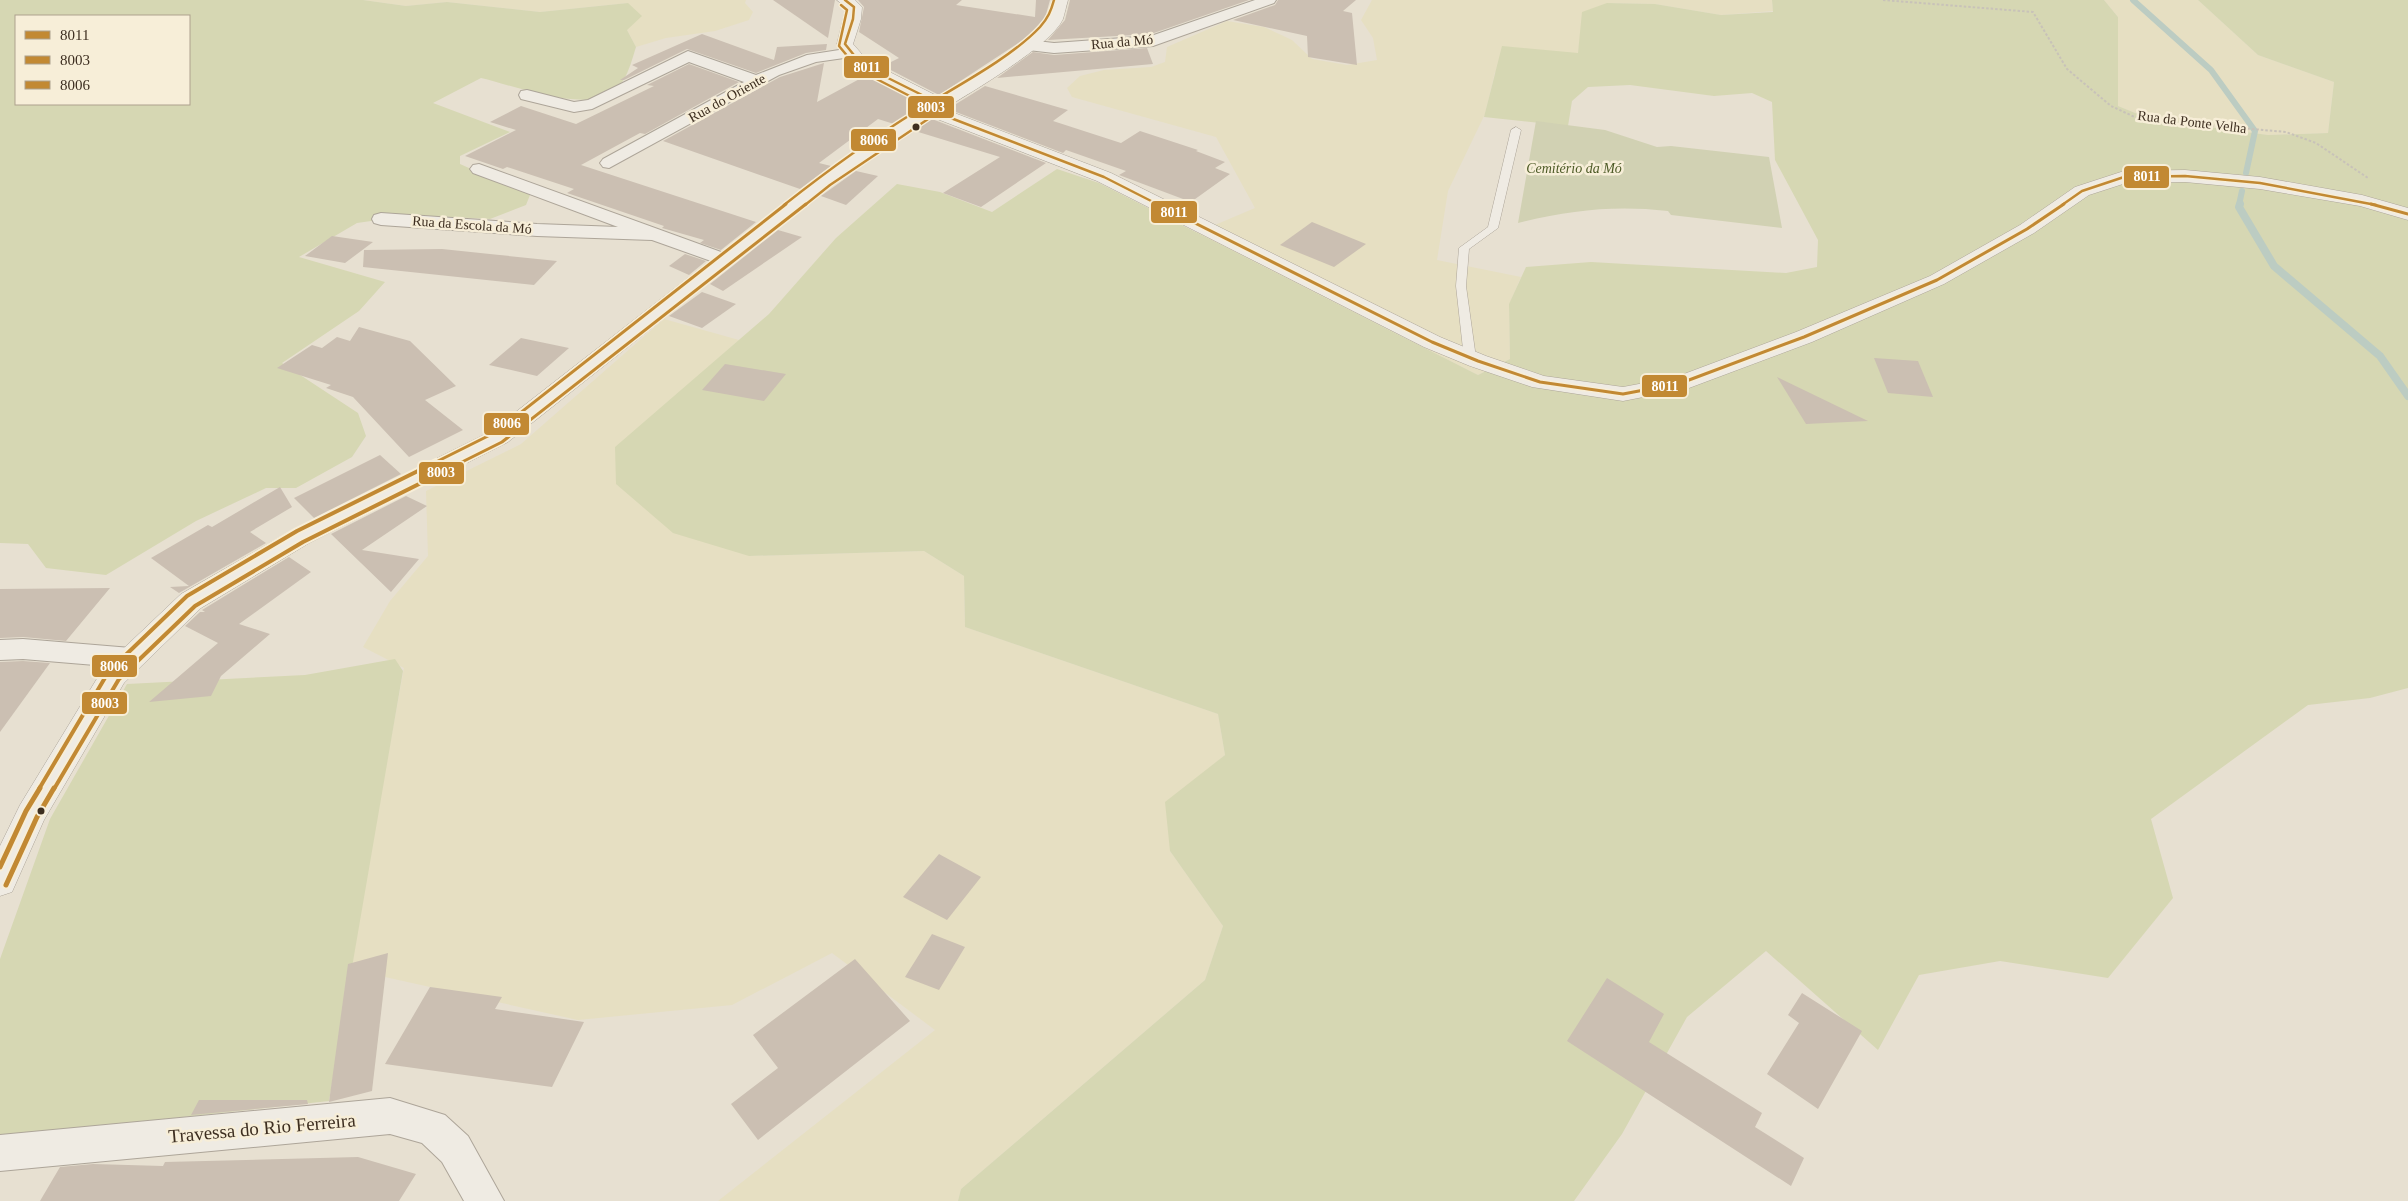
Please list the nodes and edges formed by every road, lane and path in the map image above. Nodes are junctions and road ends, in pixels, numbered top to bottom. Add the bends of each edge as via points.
1 (844, 0) edge
2 (1060, 0) edge
3 (1269, 0) edge
4 (1883, 0) edge
5 (1028, 45) junction
6 (852, 53) junction
7 (757, 81) junction
8 (527, 95) dead end
9 (935, 107) junction
10 (1516, 130) dead end
11 (609, 163) dead end
12 (479, 169) dead end
13 (2370, 179) dead end
14 (584, 208) junction
15 (2408, 214) edge
16 (381, 219) dead end
17 (564, 231) junction
18 (657, 234) junction
19 (726, 260) junction
20 (1470, 358) junction
21 (0, 650) edge
22 (131, 658) junction
23 (0, 882) edge
24 (0, 1153) edge
25 (485, 1201) edge

1 - 6 street via 854,7 845,44
2 - 5 street via 1055,18
3 - 5 street, Rua da Mó via 1153,41 1054,48
4 - 13 path, Rua da Ponte Velha via 2033,12 2067,69 2111,106 2140,119 2286,132 2316,143
5 - 9 street
6 - 7 street, Rua do Oriente via 814,58
6 - 9 street via 862,65
7 - 8 street via 688,56 592,104 574,107
7 - 11 street, Rua do Oriente
9 - 19 street via 826,180
9 - 20 street via 1104,177
10 - 20 lane via 1493,228 1464,248 1461,286
12 - 14 street, Rua da Escola da Mó
14 - 17 street via 578,220
14 - 18 street, Rua da Escola da Mó
15 - 20 street via 2362,201 2260,183 2185,176 2124,177 2082,191 2027,229 1937,280 1804,337 1681,383 1623,394 1540,382
16 - 17 street, Rua da Escola da Mó
17 - 18 street, Rua da Escola da Mó
18 - 19 street, Rua da Escola da Mó
19 - 22 street via 499,437 300,537 191,601
21 - 22 street
22 - 23 street via 114,675 36,806
24 - 25 street, Travessa do Rio Ferreira via 390,1116 432,1128 455,1149

